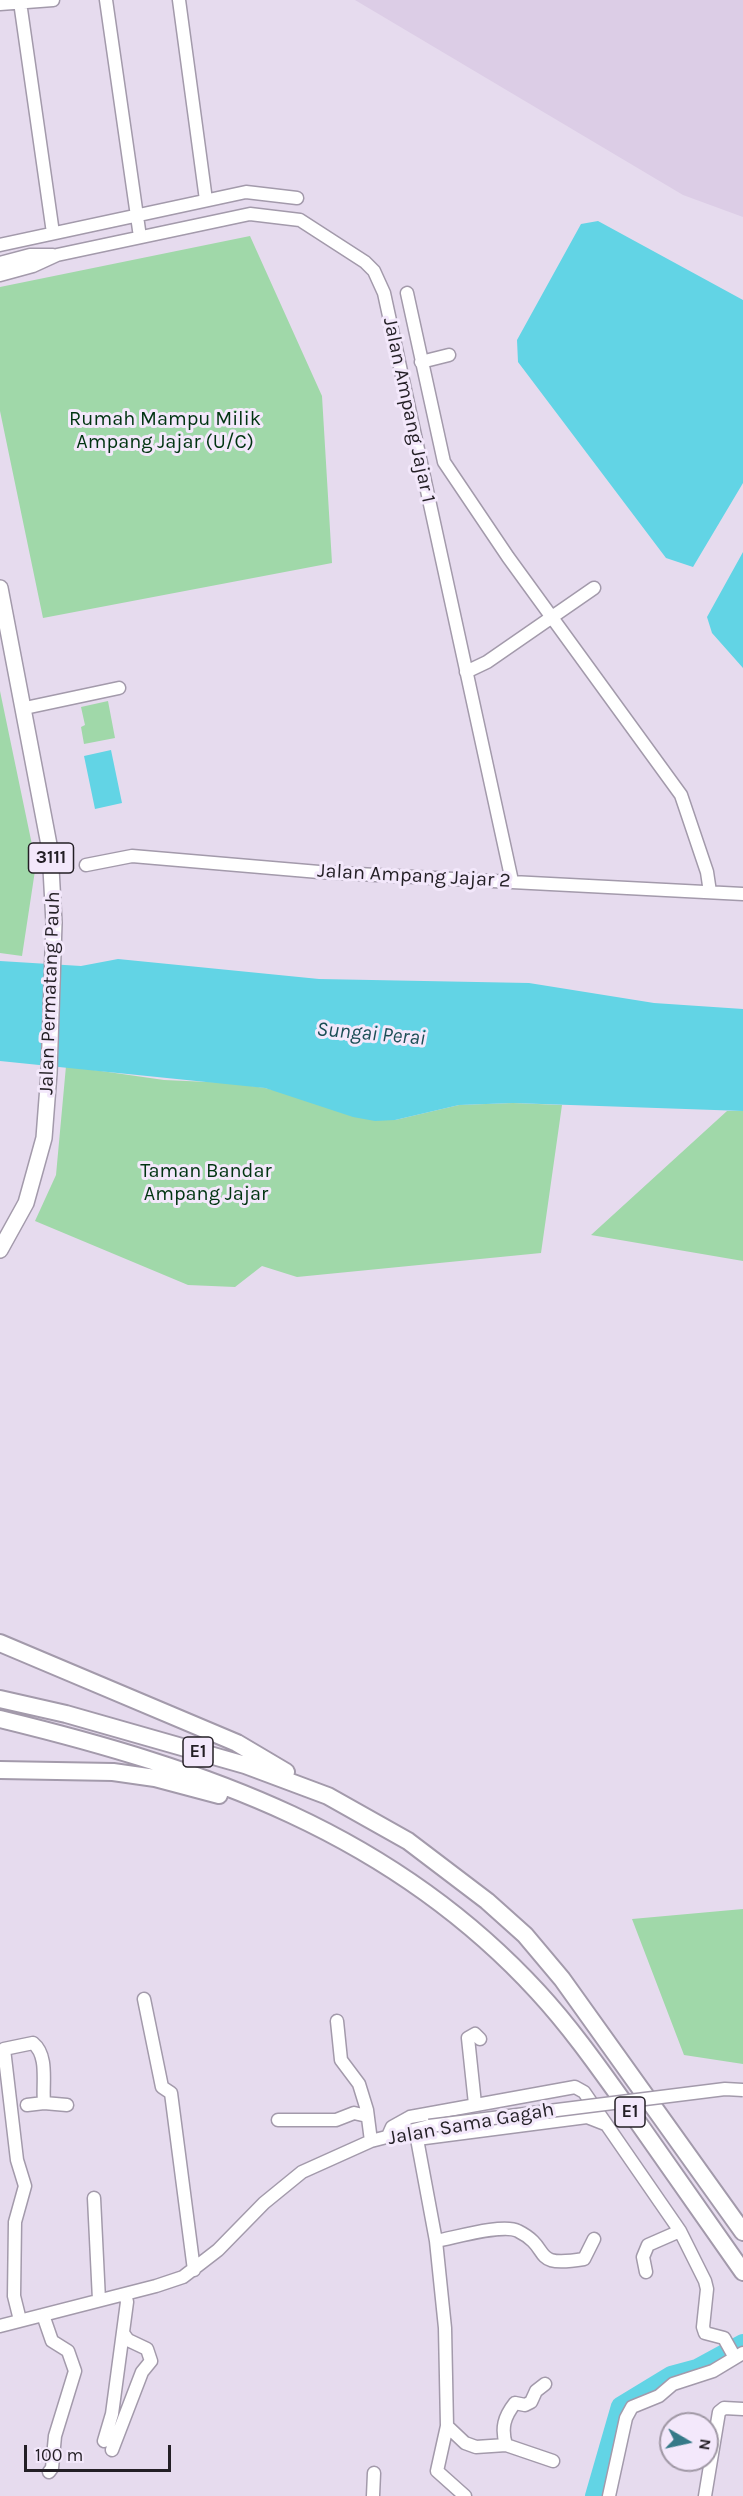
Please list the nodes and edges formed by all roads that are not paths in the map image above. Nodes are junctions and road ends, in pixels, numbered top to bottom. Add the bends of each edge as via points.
1 (54, 0) edge
2 (106, 0) edge
3 (178, 0) edge
4 (20, 2) junction
5 (0, 4) edge
6 (297, 198) dead end
7 (206, 200) junction
8 (137, 216) junction
9 (53, 233) junction
10 (140, 237) junction
11 (0, 245) edge
12 (57, 255) junction
13 (0, 263) edge
14 (0, 275) edge
15 (406, 294) dead end
16 (449, 355) dead end
17 (421, 362) junction
18 (0, 588) edge
19 (594, 588) dead end
20 (552, 617) junction
21 (466, 672) junction
22 (119, 688) dead end
23 (25, 708) junction
24 (86, 865) dead end
25 (512, 881) junction
26 (710, 892) junction
27 (743, 894) edge
28 (0, 1250) edge
29 (0, 1643) edge
30 (0, 1698) edge
31 (0, 1719) edge
32 (0, 1770) edge
33 (328, 1796) junction
34 (309, 1821) junction
35 (144, 1999) dead end
36 (337, 2021) dead end
37 (480, 2039) dead end
38 (743, 2090) edge
39 (44, 2103) junction
40 (475, 2104) junction
41 (27, 2105) dead end
42 (67, 2105) dead end
43 (367, 2116) junction
44 (278, 2120) dead end
45 (605, 2124) junction
46 (413, 2135) junction
47 (388, 2136) junction
48 (371, 2141) junction
49 (94, 2198) dead end
50 (680, 2231) junction
51 (743, 2232) edge
52 (594, 2239) dead end
53 (436, 2241) junction
54 (194, 2270) junction
55 (646, 2272) dead end
56 (743, 2272) edge
57 (125, 2294) junction
58 (99, 2300) junction
59 (43, 2315) junction
60 (20, 2320) junction
61 (0, 2324) edge
62 (123, 2333) junction
63 (737, 2354) edge
64 (545, 2384) dead end
65 (743, 2409) edge
66 (447, 2426) junction
67 (506, 2445) junction
68 (553, 2461) dead end
69 (49, 2472) dead end
70 (374, 2473) dead end
71 (373, 2496) edge
72 (465, 2496) edge
73 (609, 2496) edge
74 (705, 2496) edge

1 - 4 street
2 - 8 street
3 - 7 street
4 - 5 street
4 - 9 street
6 - 7 street via 246,192
7 - 8 street
8 - 9 street
8 - 10 street
9 - 11 street
10 - 12 street, Jalan Ampang Jajar 1
10 - 21 street, Jalan Ampang Jajar 1 via 250,214 300,220 374,271 384,293
12 - 13 street, Jalan Ampang Jajar 1 via 30,255
12 - 14 street, Jalan Ampang Jajar 1
15 - 17 street
16 - 17 street
17 - 20 street via 444,462
18 - 23 main road, Jalan Permatang Pauh / 3111
19 - 20 street
20 - 21 street via 488,662
20 - 26 street via 681,795
21 - 25 street, Jalan Ampang Jajar 1
22 - 23 street
23 - 28 main road, Jalan Permatang Pauh / 3111 via 53,878 49,1073 44,1138 35,1176 26,1203
24 - 25 street, Jalan Ampang Jajar 2 via 132,856 319,872
25 - 26 street, Jalan Ampang Jajar 2
26 - 27 street, Jalan Ampang Jajar 2
29 - 33 highway via 237,1743
30 - 33 highway, E1 via 245,1765
31 - 34 highway, E1 via 235,1788
32 - 34 highway via 113,1772 155,1778
33 - 51 highway, E1 via 408,1841 525,1935 562,1979
34 - 56 highway, E1 via 420,1887 539,1992 601,2070
35 - 54 street via 162,2086 171,2092
36 - 43 street via 341,2060 359,2084
37 - 40 street via 475,2034 468,2037
38 - 46 street, Jalan Sama Gagah, bridge via 725,2089 429,2126
39 - 41 street
39 - 42 street
39 - 60 street via 42,2055 38,2047 33,2043 4,2049 17,2160 25,2186 15,2233 14,2296
40 - 45 street via 575,2087 584,2092
40 - 47 street via 411,2117 392,2127
43 - 44 street
43 - 48 street
45 - 46 street via 587,2117
45 - 50 street
46 - 47 street, Jalan Sama Gagah
46 - 53 street
47 - 48 street, Jalan Sama Gagah
48 - 54 street, Jalan Sama Gagah via 302,2172
49 - 58 street
50 - 55 street via 648,2245 643,2257
50 - 63 street via 707,2289 705,2332 724,2338
52 - 53 street via 584,2259 557,2264 549,2262 517,2230
53 - 66 street via 445,2328
54 - 57 street, Jalan Sama Gagah via 174,2281
57 - 58 street, Jalan Sama Gagah
57 - 62 street
58 - 59 street, Jalan Sama Gagah
59 - 60 street, Jalan Sama Gagah
59 - 69 street via 52,2341 68,2351 75,2371 55,2436
60 - 61 street, Jalan Sama Gagah
62 - 62 street via 128,2340 147,2349 151,2361 142,2372 108,2446
63 - 73 street via 713,2371 673,2384 659,2396 632,2407 626,2418
64 - 67 street via 531,2402 515,2403 507,2413 502,2432
65 - 74 street via 724,2408 719,2412
66 - 67 street via 465,2443 476,2447
66 - 72 street via 436,2471
67 - 68 street
70 - 71 street

